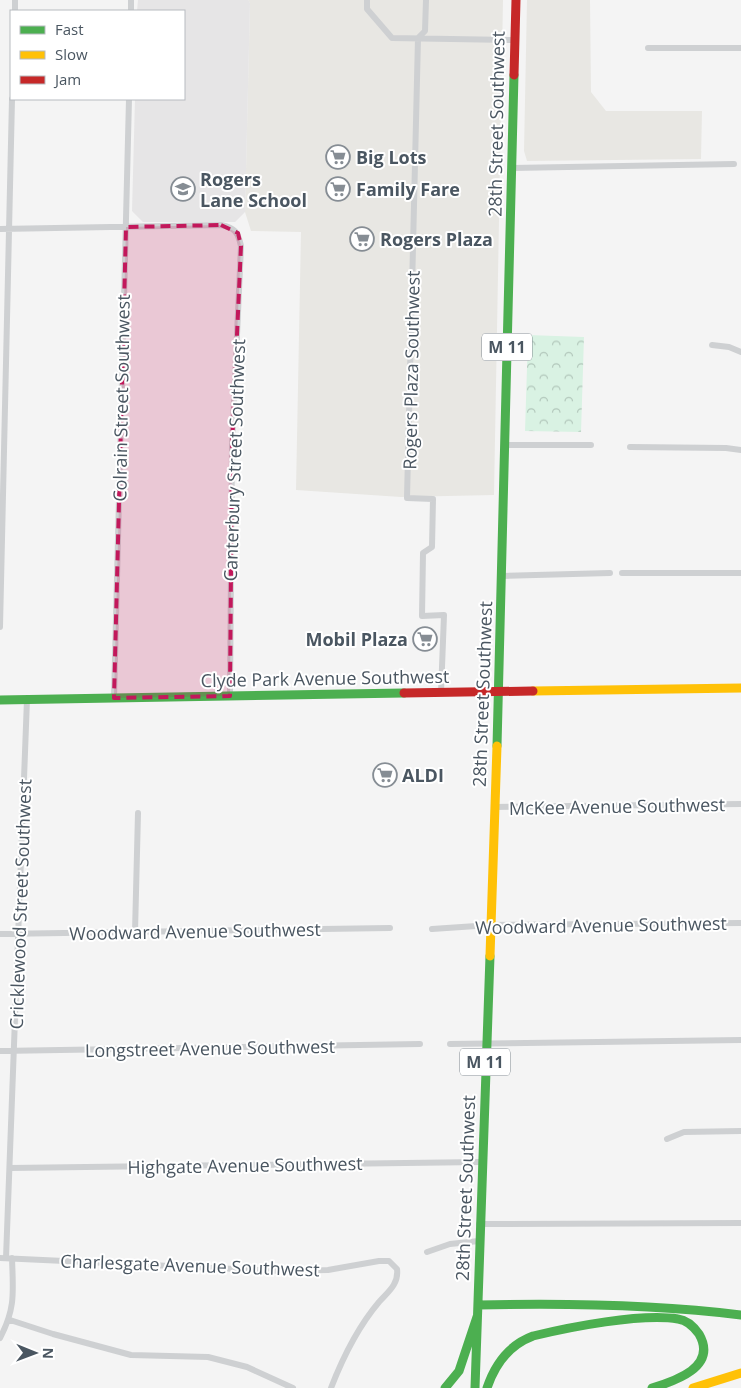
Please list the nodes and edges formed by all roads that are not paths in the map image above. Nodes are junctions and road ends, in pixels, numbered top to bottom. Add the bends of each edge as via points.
1 (367, 0) edge
2 (426, 0) edge
3 (516, 0) edge
4 (418, 38) junction
5 (514, 40) junction
6 (648, 48) dead end
7 (741, 48) edge
8 (12, 100) edge
9 (129, 100) edge
10 (734, 164) dead end
11 (512, 168) junction
12 (126, 227) junction
13 (0, 229) edge
14 (9, 229) junction
15 (712, 345) dead end
16 (741, 352) edge
17 (504, 444) junction
18 (591, 445) dead end
19 (630, 447) dead end
20 (741, 450) edge
21 (610, 573) dead end
22 (622, 573) dead end
23 (741, 573) edge
24 (502, 576) junction
25 (0, 627) edge
26 (741, 688) edge
27 (499, 692) junction
28 (441, 693) junction
29 (230, 696) junction
30 (114, 698) junction
31 (26, 699) junction
32 (0, 700) edge
33 (741, 804) edge
34 (494, 807) junction
35 (138, 813) dead end
36 (741, 923) edge
37 (491, 925) junction
38 (390, 928) dead end
39 (432, 929) dead end
40 (135, 932) junction
41 (0, 934) edge
42 (19, 934) junction
43 (741, 1040) edge
44 (420, 1044) dead end
45 (450, 1044) dead end
46 (486, 1044) junction
47 (0, 1051) edge
48 (15, 1051) junction
49 (741, 1131) edge
50 (667, 1140) dead end
51 (481, 1162) junction
52 (10, 1168) junction
53 (741, 1222) edge
54 (479, 1224) junction
55 (479, 1241) junction
56 (427, 1252) dead end
57 (6, 1258) edge
58 (478, 1305) junction
59 (741, 1315) edge
60 (478, 1317) junction
61 (10, 1320) junction
62 (0, 1338) edge
63 (741, 1373) edge
64 (293, 1388) edge
65 (331, 1388) edge
66 (445, 1388) edge
67 (475, 1388) edge
68 (487, 1388) edge
69 (652, 1388) edge
70 (693, 1388) edge

1 - 4 street via 367,9 392,38
2 - 4 street, Rogers Plaza Southwest via 425,31
3 - 5 main road, 28th Street Southwest / M 11
4 - 5 street
4 - 28 street, Rogers Plaza Southwest via 408,498 433,499 432,546 423,553 422,616 444,616
5 - 11 main road, 28th Street Southwest / M 11
6 - 7 street
8 - 14 street
9 - 12 street, Colrain Street Southwest
10 - 11 street
11 - 17 main road, 28th Street Southwest / M 11
12 - 14 street
12 - 29 street, Canterbury Street Southwest via 221,225 232,227 238,233 241,246 232,446
12 - 30 street, Colrain Street Southwest
13 - 14 street
14 - 25 street
15 - 16 street
17 - 18 street
17 - 24 main road, 28th Street Southwest / M 11
19 - 20 street
21 - 24 street
22 - 23 street
24 - 27 main road, 28th Street Southwest / M 11
26 - 27 main road, Clyde Park Avenue Southwest
27 - 28 main road, Clyde Park Avenue Southwest
27 - 34 main road, 28th Street Southwest / M 11
28 - 29 main road, Clyde Park Avenue Southwest
29 - 30 main road, Clyde Park Avenue Southwest
30 - 31 main road, Clyde Park Avenue Southwest
31 - 32 main road, Clyde Park Avenue Southwest
31 - 42 street, Cricklewood Street Southwest
33 - 34 street, McKee Avenue Southwest
34 - 37 main road, 28th Street Southwest / M 11
35 - 40 street
36 - 37 street, Woodward Avenue Southwest
37 - 39 street, Woodward Avenue Southwest
37 - 46 main road, 28th Street Southwest / M 11
38 - 40 street, Woodward Avenue Southwest
40 - 42 street, Woodward Avenue Southwest
41 - 42 street, Woodward Avenue Southwest
42 - 48 street, Cricklewood Street Southwest
43 - 46 street
44 - 48 street, Longstreet Avenue Southwest
45 - 46 street
46 - 51 main road, 28th Street Southwest / M 11
47 - 48 street, Longstreet Avenue Southwest
48 - 52 street, Cricklewood Street Southwest
49 - 50 street via 684,1132
51 - 52 street, Highgate Avenue Southwest
51 - 54 main road, 28th Street Southwest / M 11
52 - 57 street, Cricklewood Street Southwest
53 - 54 street
54 - 55 main road, 28th Street Southwest / M 11
55 - 56 street via 450,1244
55 - 58 main road, 28th Street Southwest / M 11
57 - 61 street, Cricklewood Street Southwest via 13,1303
57 - 65 street, Charlesgate Avenue Southwest via 280,1271 328,1270 389,1261 397,1269 393,1287 367,1316 346,1350
58 - 59 main road via 621,1304 685,1307
58 - 60 main road, 28th Street Southwest / M 11
60 - 66 main road via 459,1371
60 - 67 main road, 28th Street Southwest / M 11
61 - 62 street, Cricklewood Street Southwest
61 - 64 street via 131,1355 208,1357 247,1367
63 - 70 main road
68 - 69 main road via 504,1355 532,1335 660,1318 685,1321 694,1327 702,1342 700,1363 684,1377

